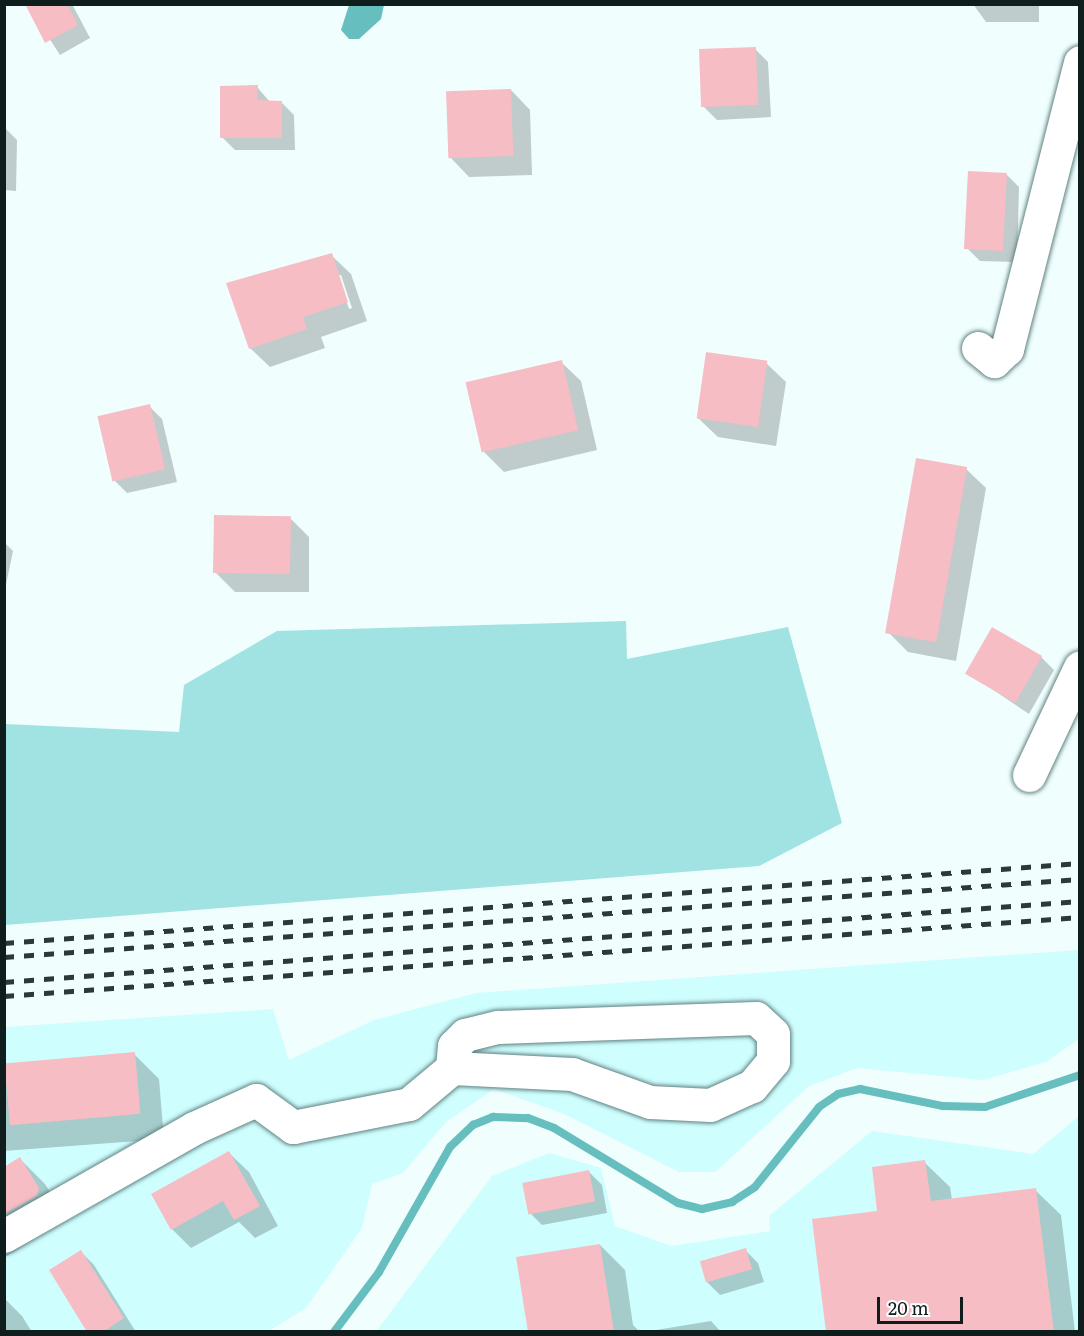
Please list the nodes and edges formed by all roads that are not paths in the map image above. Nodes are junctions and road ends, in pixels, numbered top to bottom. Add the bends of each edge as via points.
1 (1080, 62) edge
2 (978, 348) dead end
3 (1080, 667) edge
4 (1029, 775) dead end
5 (452, 1068) junction
6 (4, 1236) edge

1 - 2 street via 1007,349 994,361 984,358
3 - 4 street
5 - 5 street via 454,1046 465,1035 498,1027 756,1018 773,1034 773,1061 752,1086 710,1105 650,1102 572,1074
5 - 6 street via 409,1104 293,1128 256,1100 195,1128

